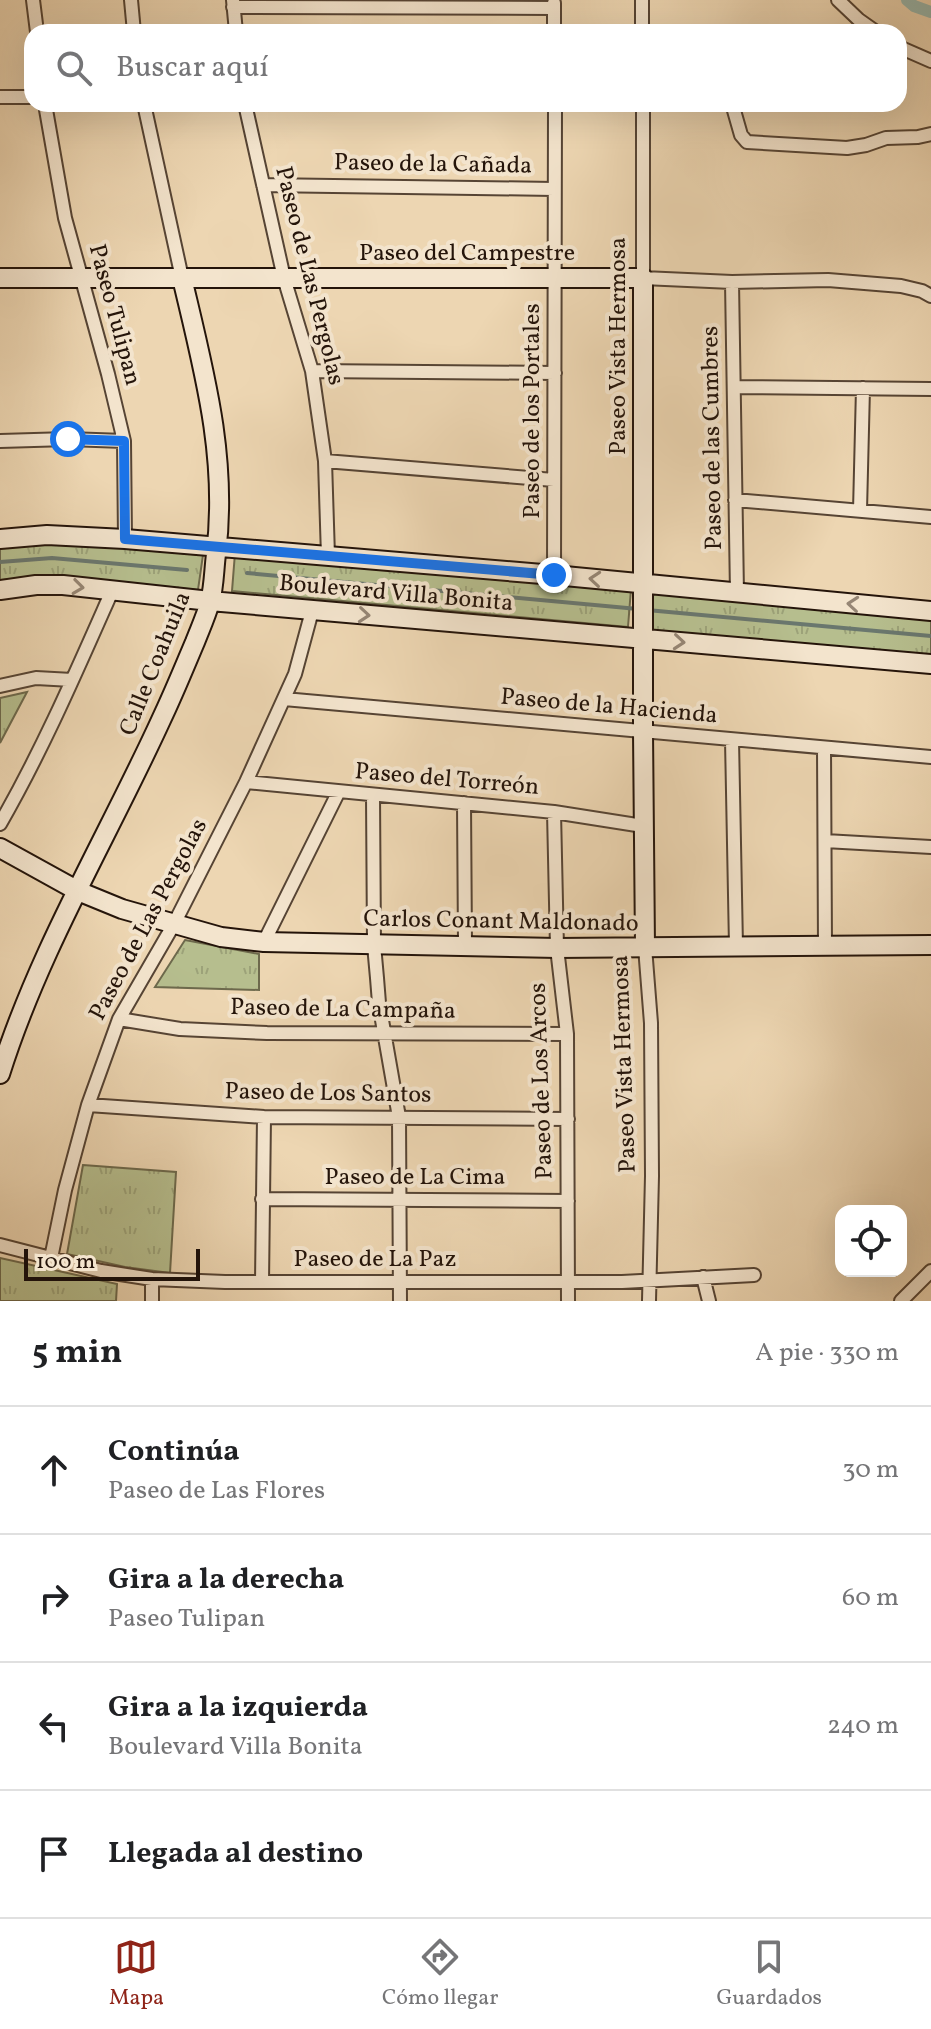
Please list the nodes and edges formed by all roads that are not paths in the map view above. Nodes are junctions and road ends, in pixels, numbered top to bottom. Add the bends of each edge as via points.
1 (33, 0) edge
2 (131, 0) edge
3 (642, 0) edge
4 (838, 0) edge
5 (233, 4) edge
6 (554, 4) edge
7 (36, 24) edge
8 (133, 24) edge
9 (235, 24) edge
10 (642, 24) edge
11 (865, 24) edge
12 (907, 50) edge
13 (931, 61) edge
14 (0, 97) edge
15 (24, 97) edge
16 (46, 112) edge
17 (146, 112) edge
18 (247, 112) edge
19 (555, 112) edge
20 (643, 112) edge
21 (734, 112) edge
22 (931, 134) edge
23 (263, 185) junction
24 (554, 189) junction
25 (0, 278) edge
26 (80, 278) junction
27 (182, 278) junction
28 (284, 278) junction
29 (556, 278) junction
30 (643, 278) junction
31 (732, 282) junction
32 (931, 296) edge
33 (312, 371) junction
34 (555, 373) junction
35 (734, 387) junction
36 (863, 388) junction
37 (931, 389) edge
38 (0, 441) edge
39 (124, 441) junction
40 (325, 461) junction
41 (554, 480) junction
42 (735, 500) junction
43 (860, 511) junction
44 (931, 517) edge
45 (0, 539) edge
46 (125, 539) junction
47 (216, 550) junction
48 (328, 556) junction
49 (554, 575) junction
50 (644, 586) junction
51 (0, 590) edge
52 (112, 591) junction
53 (737, 593) junction
54 (211, 598) junction
55 (312, 611) junction
56 (931, 611) edge
57 (643, 636) junction
58 (931, 664) edge
59 (72, 680) junction
60 (0, 686) edge
61 (284, 699) junction
62 (643, 732) junction
63 (732, 740) junction
64 (824, 748) junction
65 (931, 757) edge
66 (246, 782) junction
67 (338, 793) junction
68 (373, 795) junction
69 (464, 803) junction
70 (554, 812) junction
71 (0, 824) edge
72 (643, 826) junction
73 (825, 841) junction
74 (931, 847) edge
75 (0, 848) edge
76 (78, 891) junction
77 (174, 924) junction
78 (264, 942) junction
79 (374, 945) junction
80 (465, 945) junction
81 (931, 945) edge
82 (736, 946) junction
83 (825, 946) junction
84 (645, 947) junction
85 (557, 948) junction
86 (119, 1019) junction
87 (384, 1034) junction
88 (567, 1034) junction
89 (0, 1074) edge
90 (88, 1105) junction
91 (264, 1117) junction
92 (399, 1117) junction
93 (568, 1119) junction
94 (262, 1199) junction
95 (400, 1201) junction
96 (568, 1201) junction
97 (0, 1245) edge
98 (51, 1258) junction
99 (931, 1271) edge
100 (754, 1275) dead end
101 (703, 1277) junction
102 (152, 1279) junction
103 (649, 1280) junction
104 (262, 1282) junction
105 (400, 1283) junction
106 (568, 1283) junction
107 (152, 1301) edge
108 (400, 1301) edge
109 (568, 1301) edge
110 (649, 1301) edge
111 (709, 1301) edge
112 (901, 1301) edge

1 - 7 street
2 - 8 street
3 - 10 street
4 - 11 street
5 - 6 street
5 - 9 street
12 - 13 street
14 - 15 street
16 - 26 street, Paseo Tulipan
17 - 27 street, Calle Coahuila
18 - 23 street, Paseo de Las Pergolas
19 - 24 street, Paseo de los Portales
20 - 30 street, Paseo Vista Hermosa
21 - 22 street via 747,142 847,148
23 - 24 street, Paseo de la Cañada
23 - 28 street, Paseo de Las Pergolas
24 - 29 street, Paseo de los Portales
25 - 26 street, Paseo del Campestre
26 - 27 street, Paseo del Campestre
26 - 39 street, Paseo Tulipan
27 - 28 street, Paseo del Campestre
27 - 47 street, Calle Coahuila via 214,422 220,505
28 - 29 street, Paseo del Campestre
28 - 33 street, Paseo de Las Pergolas
29 - 30 street, Paseo del Campestre
29 - 34 street, Paseo de los Portales
30 - 31 street, Paseo del Campestre
30 - 50 street, Paseo Vista Hermosa
31 - 32 street, Paseo del Campestre via 828,280 901,286
31 - 35 street, Paseo de las Cumbres
33 - 34 street
33 - 40 street, Paseo de Las Pergolas
34 - 41 street, Paseo de los Portales
35 - 36 street
35 - 42 street, Paseo de las Cumbres
36 - 37 street
36 - 43 street
38 - 39 street
39 - 46 street, Paseo Tulipan
40 - 41 street
40 - 48 street, Paseo de Las Pergolas
41 - 49 street, Paseo de los Portales
42 - 43 street
42 - 53 street, Paseo de las Cumbres
43 - 44 street
45 - 46 street, Boulevard Villa Bonita
46 - 47 street, Boulevard Villa Bonita
47 - 48 street, Boulevard Villa Bonita
47 - 54 street, Calle Coahuila
48 - 49 street, Boulevard Villa Bonita
50 -> 49 street, Boulevard Villa Bonita
50 - 53 street, Boulevard Villa Bonita
50 - 57 street, Paseo Vista Hermosa
51 -> 52 street, Boulevard Villa Bonita via 63,585
52 - 54 street, Boulevard Villa Bonita
52 - 59 street
56 -> 53 street, Boulevard Villa Bonita
54 - 55 street, Boulevard Villa Bonita
54 - 76 street, Calle Coahuila via 168,705
55 -> 57 street, Boulevard Villa Bonita
55 - 61 street, Paseo de Las Pergolas
57 -> 58 street, Boulevard Villa Bonita
57 - 62 street, Paseo Vista Hermosa
59 - 60 street via 36,678
59 - 71 street
61 - 62 street, Paseo de la Hacienda
61 - 66 street, Paseo de Las Pergolas
62 - 63 street, Paseo de la Hacienda
62 - 72 street, Paseo Vista Hermosa
63 - 64 street, Paseo de la Hacienda
63 - 82 street
64 - 65 street, Paseo de la Hacienda
64 - 73 street
66 - 67 street, Paseo del Torreón
66 - 77 street, Paseo de Las Pergolas
67 - 68 street, Paseo del Torreón
67 - 78 street
68 - 69 street, Paseo del Torreón
68 - 79 street
69 - 70 street, Paseo del Torreón
69 - 80 street
70 - 72 street, Paseo del Torreón
70 - 85 street, Paseo de Los Arcos
72 - 84 street, Paseo Vista Hermosa
73 - 74 street
73 - 83 street
75 - 76 street, Carlos Conant Maldonado
76 - 77 street, Carlos Conant Maldonado
76 - 89 street, Calle Coahuila via 28,996
77 - 78 street, Carlos Conant Maldonado
77 - 86 street, Paseo de Las Pergolas
78 - 79 street, Carlos Conant Maldonado
79 - 80 street, Carlos Conant Maldonado
79 - 87 street
80 - 85 street, Carlos Conant Maldonado
81 - 83 street, Carlos Conant Maldonado
82 - 83 street, Carlos Conant Maldonado
82 - 84 street, Carlos Conant Maldonado
84 - 85 street, Carlos Conant Maldonado
84 - 103 street, Paseo Vista Hermosa via 651,1037
85 - 88 street, Paseo de Los Arcos
86 - 87 street, Paseo de La Campaña via 180,1029
86 - 90 street, Paseo de Las Pergolas
87 - 88 street, Paseo de La Campaña
87 - 92 street
88 - 93 street, Paseo de Los Arcos
90 - 91 street, Paseo de Los Santos
90 - 98 street, Paseo de Las Pergolas
91 - 92 street, Paseo de Los Santos
91 - 94 street
92 - 93 street, Paseo de Los Santos
92 - 95 street
93 - 96 street, Paseo de Los Arcos
94 - 95 street, Paseo de La Cima
94 - 104 street
95 - 96 street, Paseo de La Cima
95 - 105 street
96 - 106 street, Paseo de Los Arcos
97 - 98 street, Paseo de La Paz
98 - 102 street, Paseo de La Paz
99 - 112 street
100 - 101 street, Paseo de La Paz
101 - 103 street, Paseo de La Paz
101 - 111 street
102 - 104 street, Paseo de La Paz
102 - 107 street
103 - 106 street, Paseo de La Paz
103 - 110 street, Paseo Vista Hermosa
104 - 105 street, Paseo de La Paz
105 - 106 street, Paseo de La Paz
105 - 108 street
106 - 109 street, Paseo de Los Arcos

